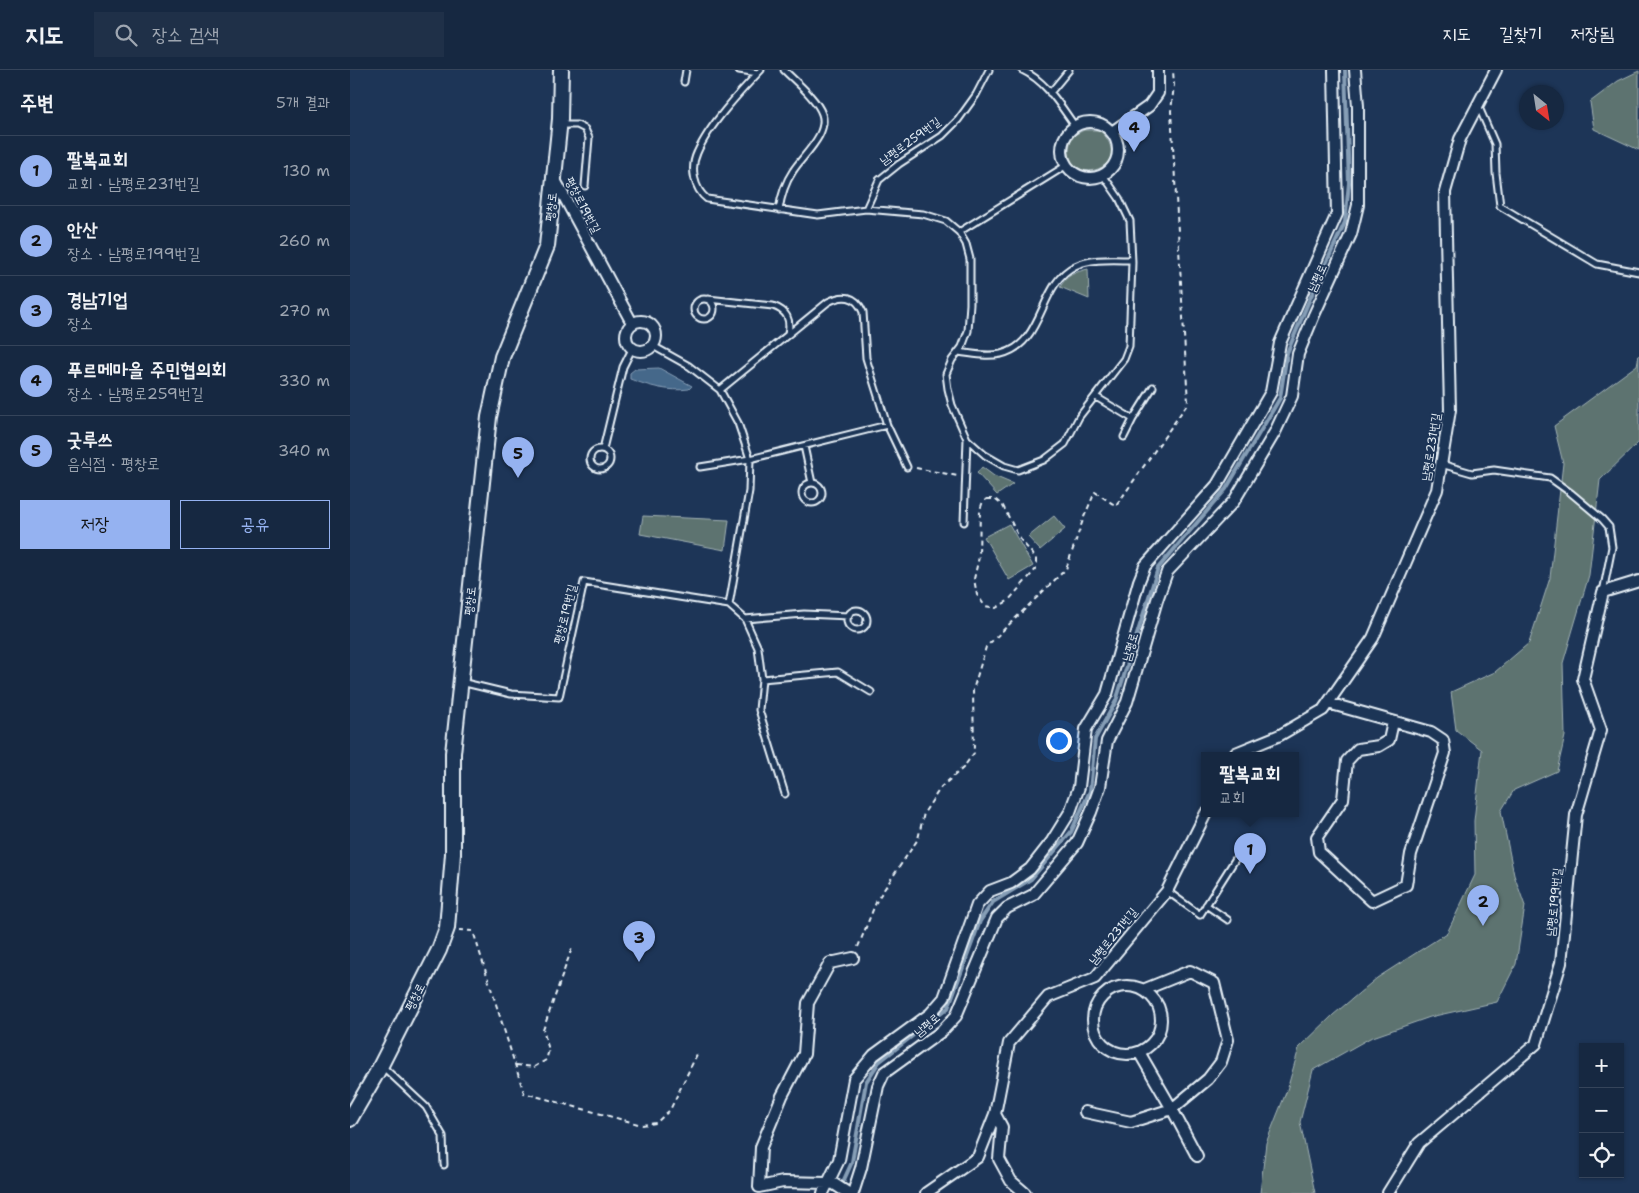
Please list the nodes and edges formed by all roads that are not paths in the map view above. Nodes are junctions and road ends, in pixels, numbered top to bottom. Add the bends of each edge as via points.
1 (561, 70) edge
2 (686, 70) edge
3 (740, 70) edge
4 (784, 70) edge
5 (989, 70) edge
6 (1022, 70) edge
7 (1070, 70) edge
8 (1158, 70) edge
9 (1334, 70) edge
10 (1355, 70) edge
11 (1496, 70) edge
12 (759, 72) edge
13 (684, 82) dead end
14 (1050, 93) junction
15 (1478, 105) junction
16 (560, 125) junction
17 (1075, 126) junction
18 (1112, 132) junction
19 (1066, 165) junction
20 (1103, 175) junction
21 (554, 178) junction
22 (585, 186) dead end
23 (866, 209) junction
24 (779, 210) junction
25 (959, 232) junction
26 (1132, 260) junction
27 (1639, 272) edge
28 (708, 299) dead end
29 (632, 323) junction
30 (788, 334) junction
31 (653, 346) junction
32 (632, 349) junction
33 (958, 352) junction
34 (1153, 387) dead end
35 (720, 390) junction
36 (1096, 397) junction
37 (1133, 419) junction
38 (888, 425) junction
39 (1124, 437) dead end
40 (967, 439) junction
41 (804, 446) junction
42 (603, 449) dead end
43 (750, 459) junction
44 (1441, 464) junction
45 (907, 466) road end
46 (700, 467) dead end
47 (812, 483) dead end
48 (964, 522) dead end
49 (1639, 581) edge
50 (1603, 592) junction
51 (729, 606) junction
52 (848, 616) dead end
53 (745, 619) junction
54 (762, 679) junction
55 (460, 682) junction
56 (871, 692) dead end
57 (1328, 703) junction
58 (1393, 722) junction
59 (1238, 752) edge
60 (785, 794) dead end
61 (1204, 817) edge
62 (1243, 847) dead end
63 (1166, 891) junction
64 (1206, 905) junction
65 (1228, 920) dead end
66 (854, 958) road end
67 (1101, 971) junction
68 (1111, 990) junction
69 (1143, 990) junction
70 (1139, 1052) junction
71 (381, 1065) junction
72 (1172, 1109) junction
73 (1085, 1112) dead end
74 (995, 1114) junction
75 (350, 1119) edge
76 (1197, 1156) dead end
77 (444, 1165) dead end
78 (828, 1187) edge
79 (756, 1190) edge
80 (847, 1193) edge
81 (852, 1193) edge
82 (926, 1193) edge
83 (1025, 1193) edge
84 (1388, 1193) edge

1 - 16 street, 평창로
2 - 13 lane
3 - 12 lane
4 - 24 lane via 816,104 823,121 820,134 792,171 782,191
5 - 23 lane, 남평로259번길 via 958,120 942,136 879,180
6 - 14 lane via 1031,74
7 - 14 lane
8 - 18 street via 1158,93 1149,106
9 - 78 street, 남평로 via 1337,214 1280,343 1271,392 1217,485 1145,566 1107,694 1086,729 1079,787 1070,812 1030,869 1011,883 990,891 977,905 944,998 930,1014 874,1055 854,1079 839,1160
10 - 81 street, 남평로 via 1358,205 1351,234 1298,354 1292,396 1275,432 1234,501 1167,572 1127,702 1106,741 1100,787 1077,843 1033,895 1007,908 997,918 956,1016 942,1031 884,1073
11 - 15 street, 남평로231번길
12 - 24 lane via 716,122 696,154 694,173 699,193 707,199
14 - 17 lane
15 - 27 lane via 1495,144 1500,206 1597,264
15 - 44 street, 남평로231번길 via 1460,139 1445,192 1450,410
16 - 21 street, 평창로
16 - 22 lane via 577,124 585,129 589,138
17 - 18 street via 1093,123
17 - 19 street via 1067,132 1062,143
18 - 20 street via 1117,144 1116,154 1114,162
19 - 20 street via 1082,177
19 - 25 lane
20 - 26 lane via 1130,221
21 - 29 street, 평창로19번길
21 - 55 street, 평창로 via 547,246 502,357 489,417
23 - 24 lane via 818,215
23 - 25 lane via 923,214 946,221
25 - 33 lane via 970,259 970,278 968,331
26 - 33 lane via 1088,261 1059,278 1032,329 1021,344 1011,350 989,356
26 - 36 lane via 1130,346
28 - 30 lane via 782,309 790,325
29 - 31 street via 644,321 656,329 658,335
29 - 32 street via 625,333
30 - 35 lane
30 - 38 lane via 834,298 855,299 863,312 866,358
31 - 32 street via 642,351
31 - 35 lane via 689,366
32 - 42 lane via 623,367
33 - 40 lane via 946,374 952,405
34 - 37 lane
35 - 43 lane via 738,424
36 - 37 lane
36 - 40 lane via 1079,417 1065,444 1044,460 1018,470 985,455
37 - 39 lane
38 - 41 lane
38 - 45 lane
40 - 48 lane
41 - 43 lane
41 - 47 lane
43 - 46 lane
43 - 51 lane via 749,491
44 - 50 lane via 1472,473 1494,470 1550,478 1571,493 1609,527 1612,547
44 - 57 street, 남평로231번길 via 1437,490 1373,638
49 - 50 street
50 - 84 street, 남평로199번길 via 1583,679 1601,730 1576,815 1561,963 1536,1044 1419,1143
51 - 53 lane, 평창로19번길
51 - 55 lane, 평창로19번길 via 584,582 559,697 511,694
52 - 53 lane via 804,614
53 - 54 lane, 평창로19번길 via 758,648
54 - 56 lane via 838,672
54 - 60 lane, 평창로19번길 via 759,710
55 - 71 street, 평창로 via 452,753 453,854 447,928
57 - 58 street
57 - 59 street, 남평로231번길 via 1323,710 1280,735
58 - 58 street via 1431,732 1443,740 1445,753 1410,854 1406,884 1372,901 1319,852 1317,837 1343,799 1347,761 1358,749 1379,746 1389,740
61 - 63 street, 남평로231번길
62 - 64 lane
63 - 64 lane via 1200,915
63 - 67 street, 남평로231번길
64 - 65 lane
66 - 79 street via 830,963 808,1003 804,1054 761,1147
67 - 68 street
67 - 74 street, 남평로231번길 via 1095,978 1048,997 1009,1043
68 - 69 street via 1122,986
68 - 70 street via 1095,1007 1093,1029 1102,1044 1116,1053 1128,1055
69 - 70 street via 1152,997 1161,1017 1156,1038
69 - 72 street via 1190,971 1214,983 1228,1040 1221,1062 1208,1079
70 - 72 street
71 - 75 street, 평창로
71 - 77 lane via 426,1106 443,1136
72 - 73 street via 1131,1122
72 - 76 street
74 - 82 street, 남평로231번길 via 978,1157
74 - 83 street via 1002,1127 999,1159 1011,1181
78 - 79 street via 783,1182
78 - 80 street

